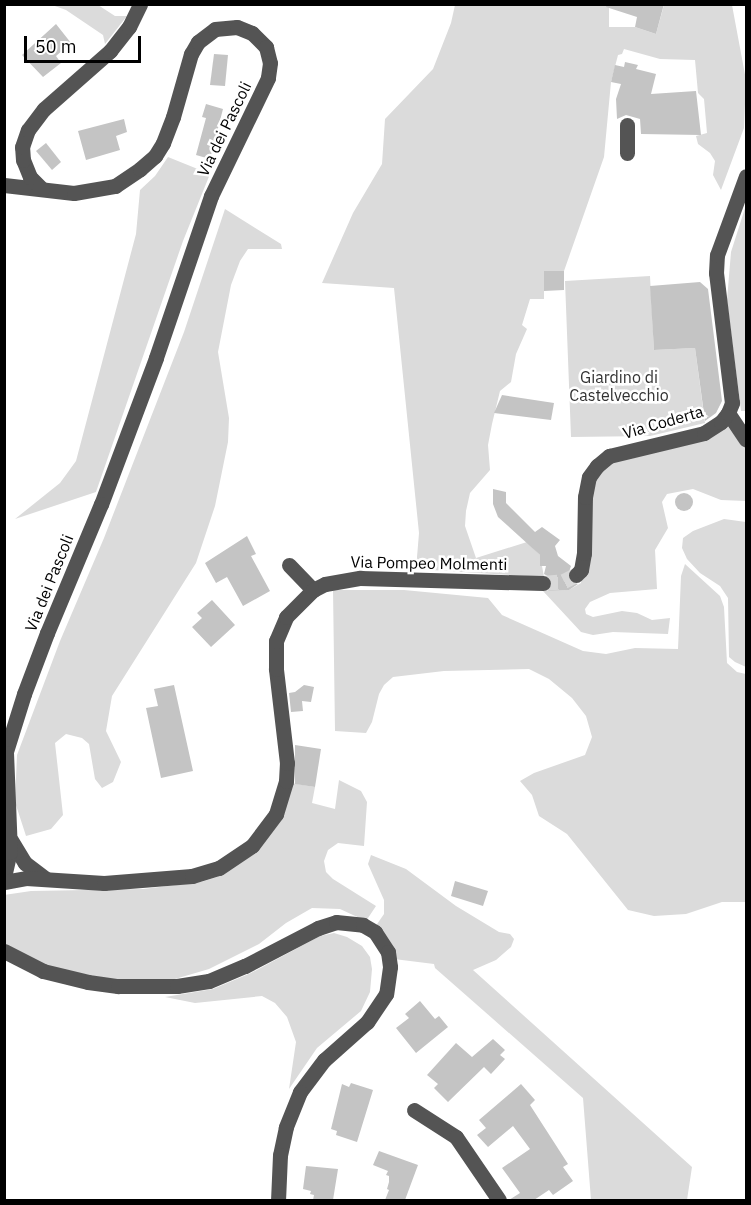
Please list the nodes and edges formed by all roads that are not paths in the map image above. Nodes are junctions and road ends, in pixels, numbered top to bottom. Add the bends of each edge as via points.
1 (140, 4) edge
2 (627, 125) dead end
3 (627, 153) dead end
4 (747, 176) edge
5 (4, 185) edge
6 (42, 189) junction
7 (728, 413) junction
8 (747, 417) edge
9 (747, 440) edge
10 (289, 566) dead end
11 (576, 575) dead end
12 (543, 583) tunnel mouth
13 (313, 590) junction
14 (5, 755) edge
15 (10, 839) junction
16 (4, 877) edge
17 (46, 879) junction
18 (4, 882) edge
19 (4, 951) edge
20 (414, 1110) dead end
21 (278, 1200) edge
22 (499, 1200) edge

1 - 6 street via 129,27 110,51 44,109 28,130 22,147 23,160 30,177
2 - 3 street
4 - 7 street, Via Coderta via 717,255 732,403
5 - 6 street
6 - 14 street, Via dei Pascoli via 74,193 102,190 128,179 155,156 174,117 191,54 205,35 215,29 237,27 252,33 266,47 268,78 211,196 156,358 43,643
7 - 8 street
7 - 9 street
7 - 11 street, Via Coderta via 704,433 609,456 597,466 589,477 585,496 584,553
10 - 13 street
12 - 13 street, Via Pompeo Molmenti via 360,578
13 - 17 street, Via Pompeo Molmenti via 286,617 276,641 286,781 276,814 261,836 219,868 192,876 104,883
14 - 15 street, Via dei Pascoli
15 - 16 street, Via dei Pascoli via 10,862
15 - 17 street, Via dei Pascoli via 25,862
17 - 18 street, Via Pompeo Molmenti
19 - 21 street via 43,971 88,982 177,986 218,977 336,922 363,925 375,932 388,952 386,994 367,1022 324,1060 300,1092 285,1127
20 - 22 street via 456,1137

